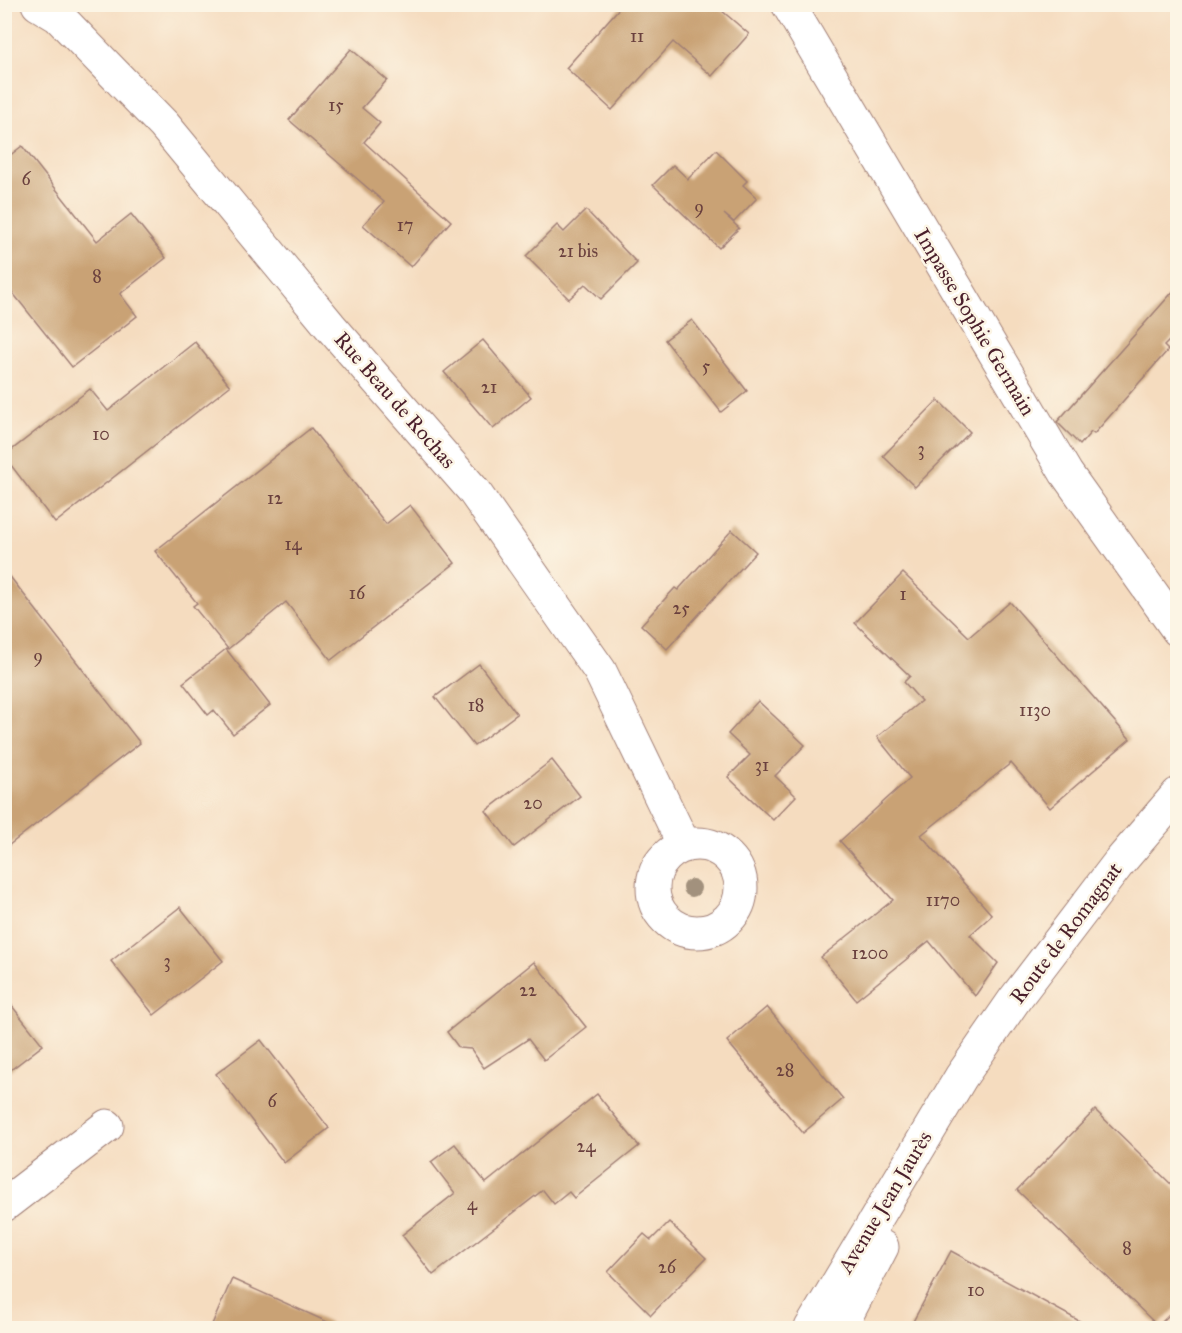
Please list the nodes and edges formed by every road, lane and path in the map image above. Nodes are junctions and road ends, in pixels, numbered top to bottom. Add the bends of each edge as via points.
1 (38, 4) edge
2 (788, 4) edge
3 (1178, 630) edge
4 (1178, 794) edge
5 (1178, 824) edge
6 (684, 845) dead end
7 (968, 1083) junction
8 (107, 1126) dead end
9 (4, 1205) edge
10 (811, 1329) edge
11 (840, 1329) edge

1 - 6 street, Rue Beau de Rochas via 58,16 164,125 330,326 473,490 600,671
2 - 3 street, Impasse Sophie Germain via 1066,473
4 - 7 street, Route de Romagnat via 1104,882 1015,999
5 - 7 street, Route de Romagnat
7 - 10 street, Avenue Jean Jaurès
7 - 11 street, Avenue Jean Jaurès
8 - 9 street

